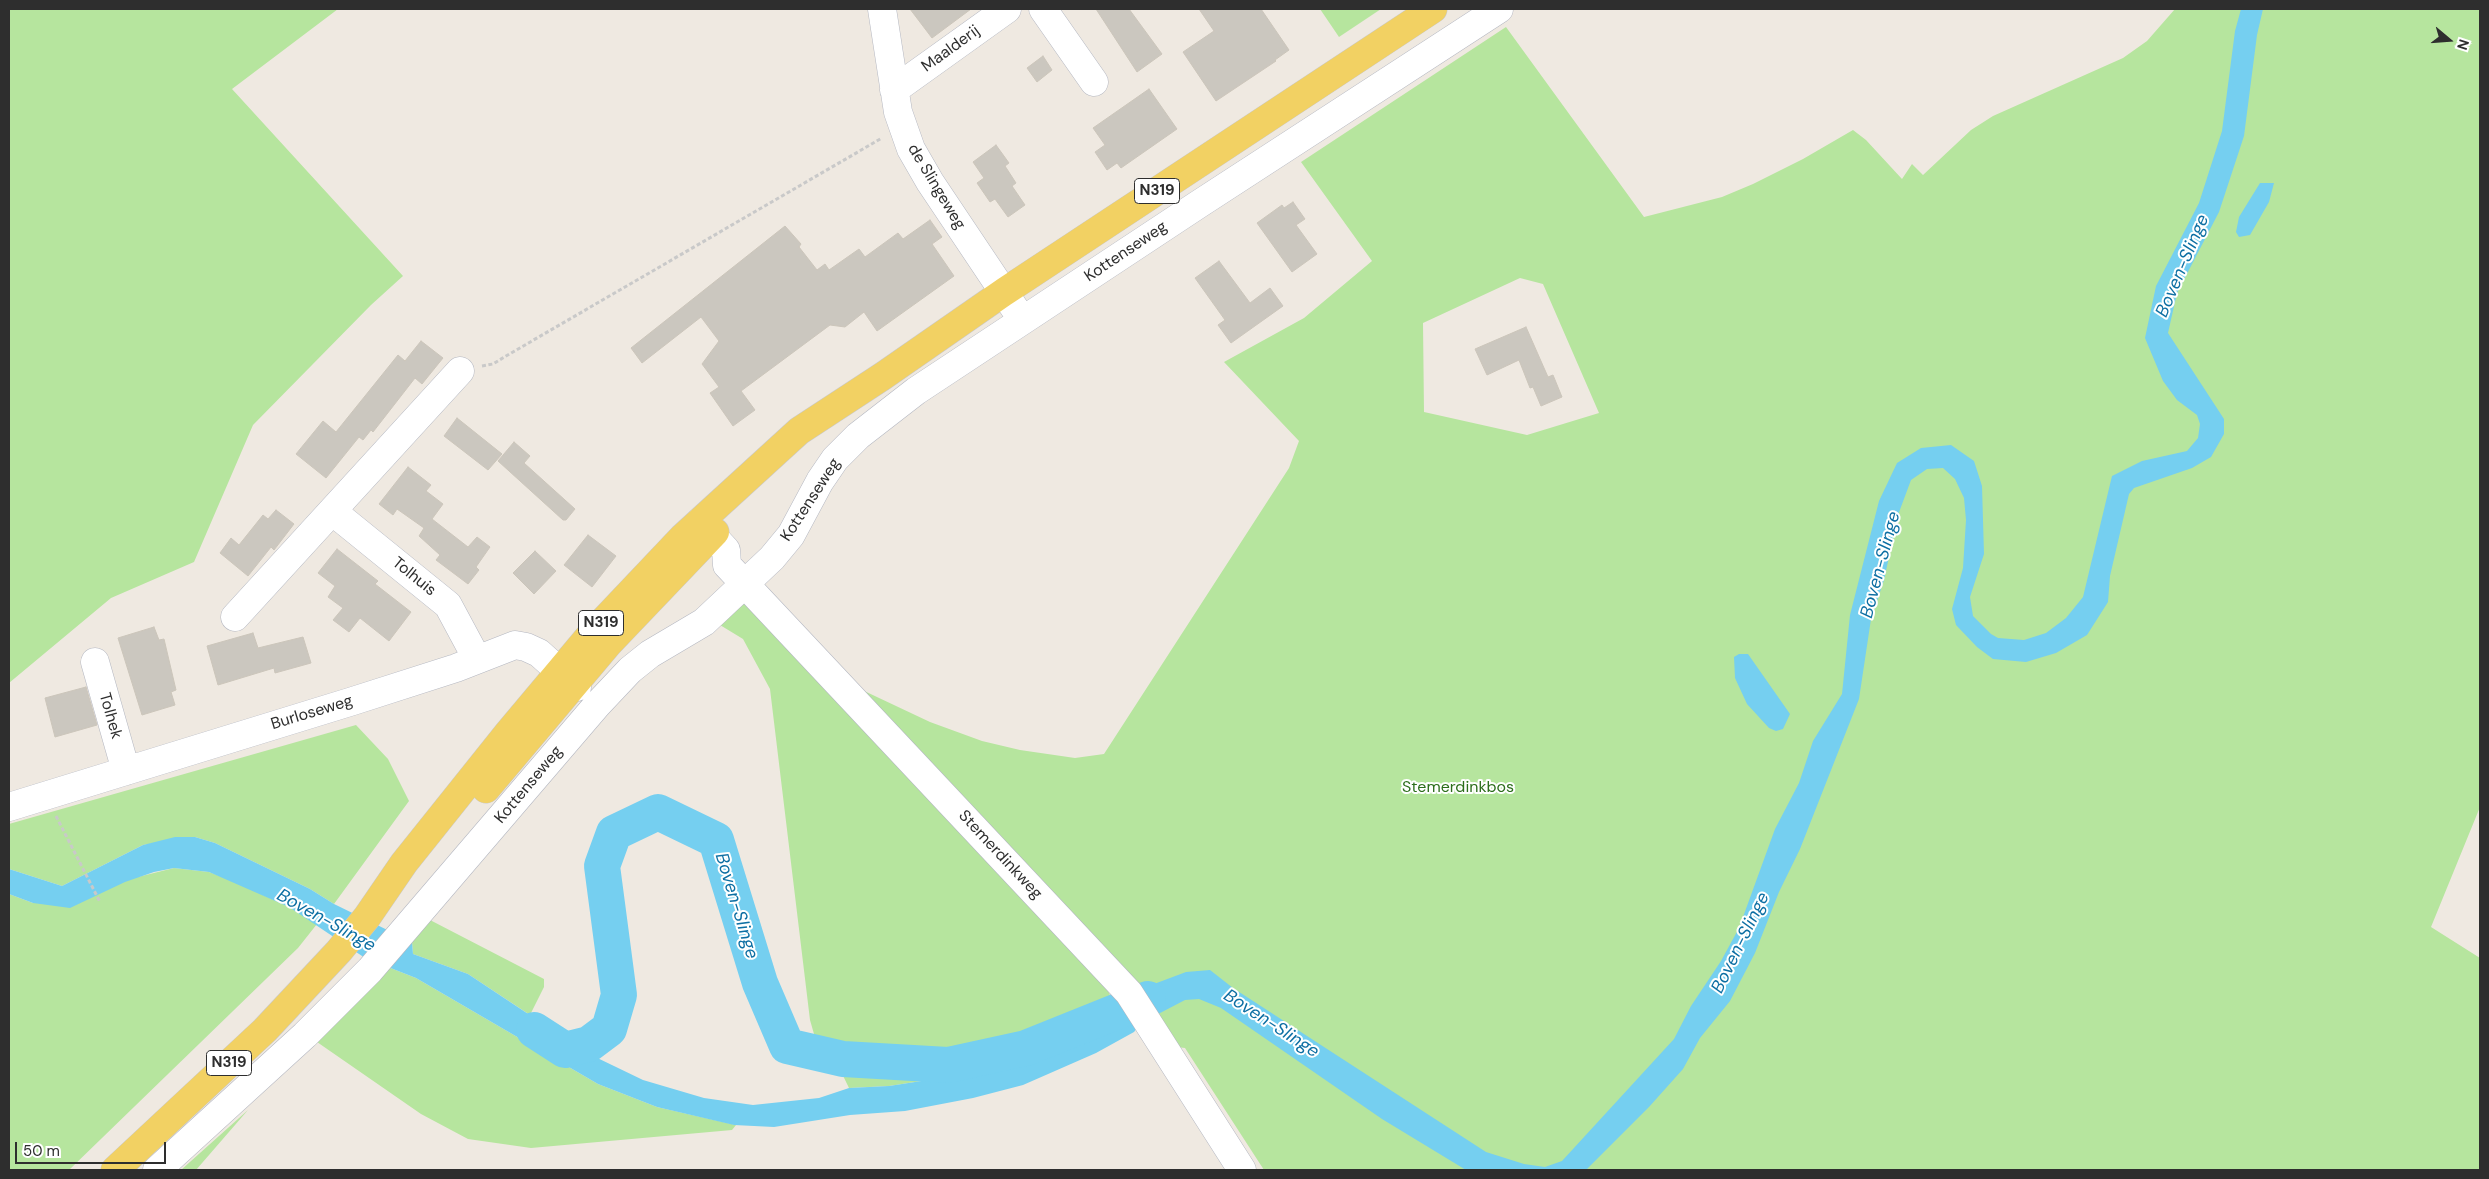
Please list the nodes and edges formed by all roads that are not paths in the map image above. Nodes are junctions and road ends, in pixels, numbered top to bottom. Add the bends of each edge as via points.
1 (882, 9) edge
2 (1007, 9) edge
3 (1043, 9) edge
4 (1433, 9) edge
5 (1499, 9) edge
6 (1094, 82) dead end
7 (1321, 84) junction
8 (894, 90) junction
9 (1339, 112) junction
10 (1004, 292) junction
11 (1023, 321) junction
12 (460, 371) road end
13 (332, 511) junction
14 (698, 536) junction
15 (736, 574) junction
16 (235, 617) dead end
17 (477, 659) junction
18 (95, 662) dead end
19 (567, 678) junction
20 (597, 704) junction
21 (126, 771) junction
22 (9, 807) edge
23 (115, 1170) edge
24 (157, 1170) edge
25 (1242, 1170) edge

1 - 8 street, de Slingeweg
2 - 8 street, Maalderij
3 - 6 street
4 - 7 main road, Kottenseweg / N319
5 - 9 street, Kottenseweg
7 - 9 street
7 - 10 main road, Kottenseweg / N319
8 - 10 street, de Slingeweg via 911,149
9 - 11 street, Kottenseweg
10 - 11 street, de Slingeweg
10 - 14 main road, Kottenseweg / N319 via 883,376
11 - 15 street, Kottenseweg via 916,391 858,436 835,459 820,481 791,535
12 - 13 street
13 - 16 street
13 - 17 street, Tolhuis via 448,605
14 - 15 street, Stemerdinkweg via 712,563
14 - 19 main road, Kottenseweg / N319 via 632,618
15 - 20 street, Kottenseweg via 704,622 643,660
15 - 25 street, Stemerdinkweg via 1129,992
17 - 19 street, Burloseweg via 520,646 539,653
17 - 21 street, Burloseweg
18 - 21 street, Tolhek
19 - 20 street, Burloseweg
19 - 23 main road, Kottenseweg / N319 via 405,881 265,1030
20 - 24 street, Kottenseweg via 370,970
21 - 22 street, Burloseweg

